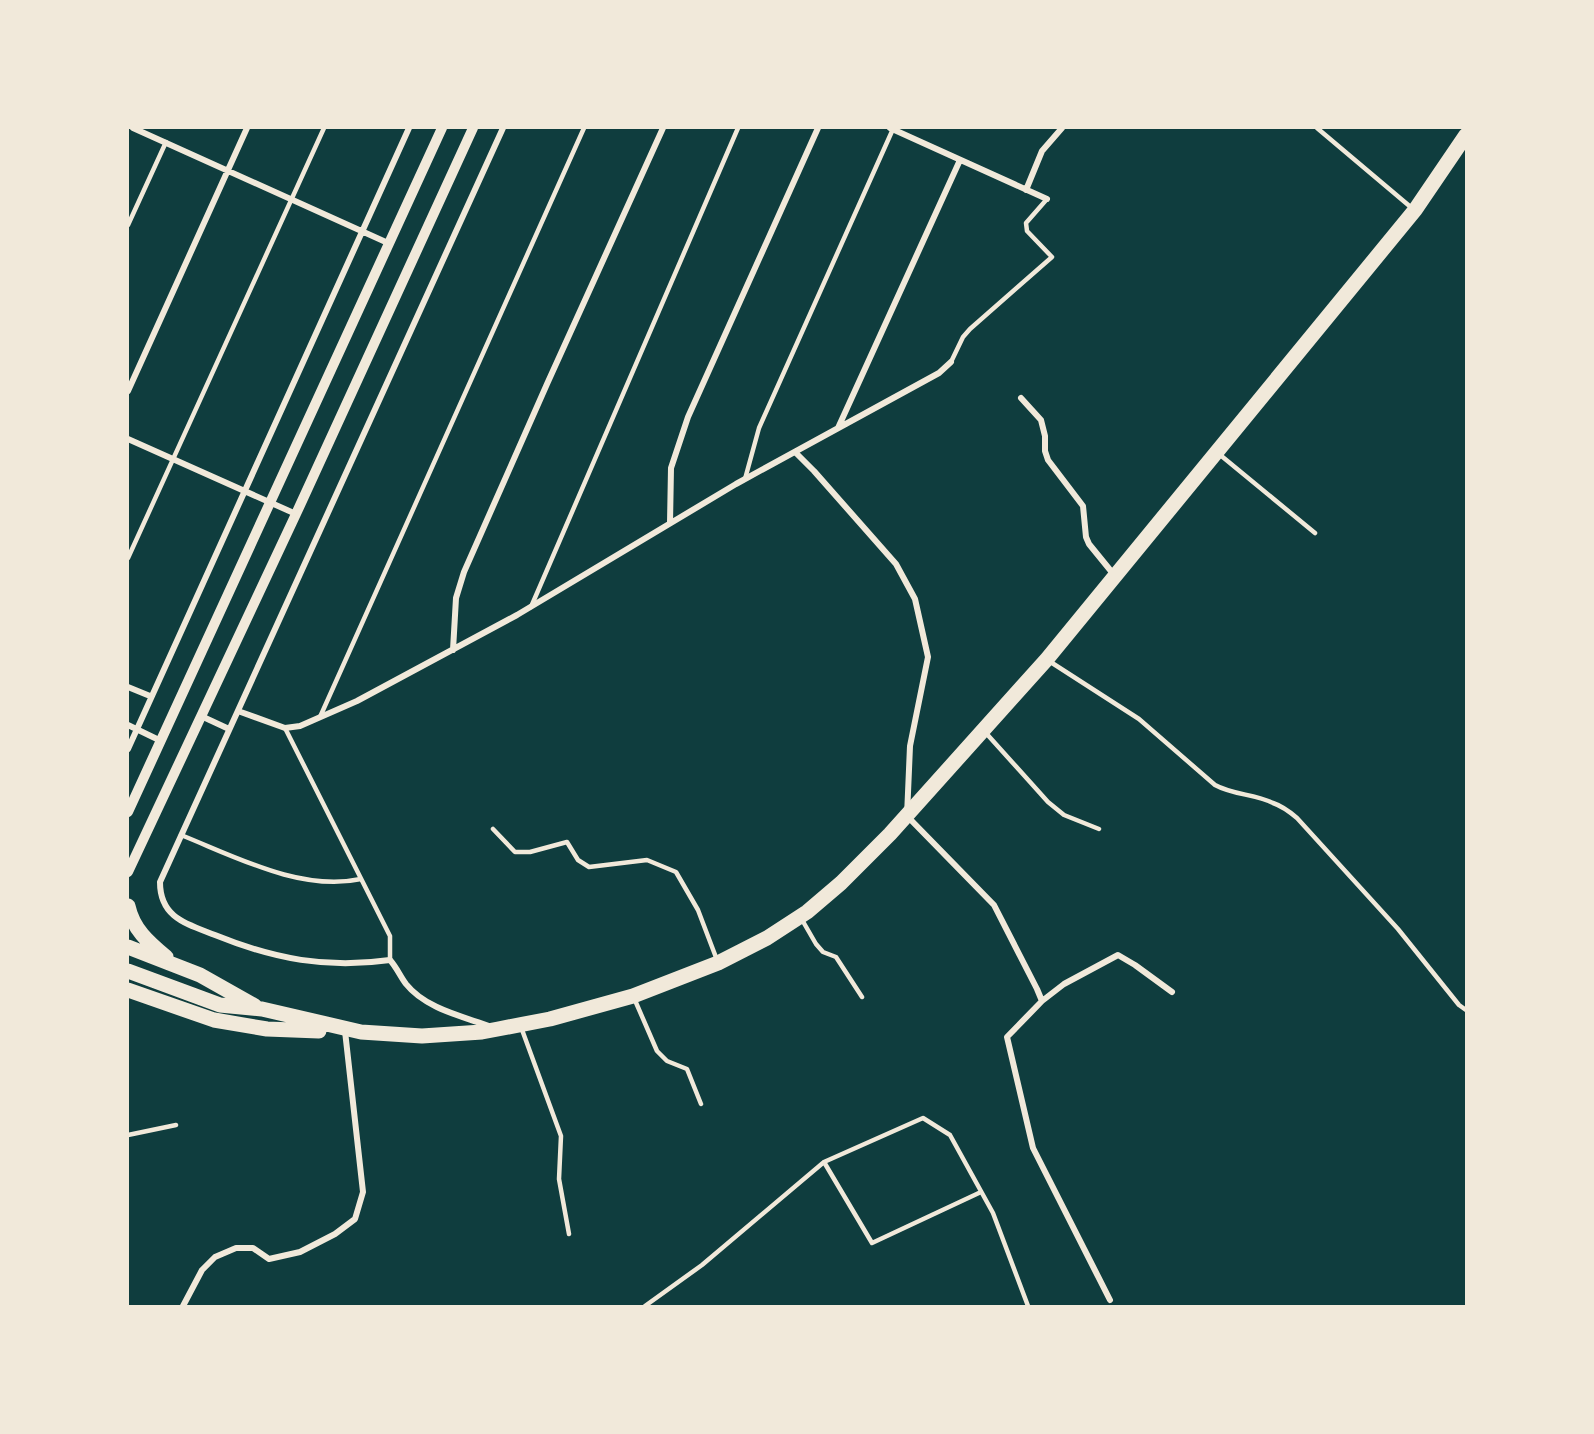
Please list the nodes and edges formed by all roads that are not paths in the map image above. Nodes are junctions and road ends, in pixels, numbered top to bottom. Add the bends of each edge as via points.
1 (133, 128) edge
2 (247, 128) edge
3 (324, 128) edge
4 (410, 128) edge
5 (442, 128) edge
6 (473, 128) edge
7 (503, 128) edge
8 (584, 128) edge
9 (663, 128) edge
10 (738, 128) edge
11 (818, 128) edge
12 (892, 128) edge
13 (1058, 128) edge
14 (1317, 128) edge
15 (1467, 135) edge
16 (166, 142) junction
17 (960, 160) junction
18 (228, 170) junction
19 (1026, 189) junction
20 (291, 199) junction
21 (1047, 199) joint
22 (1415, 210) junction
23 (128, 225) edge
24 (362, 231) junction
25 (388, 243) junction
26 (951, 362) joint
27 (128, 391) edge
28 (1022, 398) dead end
29 (838, 428) junction
30 (128, 439) edge
31 (795, 452) junction
32 (1217, 452) junction
33 (172, 459) junction
34 (745, 479) junction
35 (243, 491) junction
36 (269, 502) junction
37 (296, 514) junction
38 (670, 523) junction
39 (1315, 533) dead end
40 (128, 558) edge
41 (1115, 577) junction
42 (531, 607) junction
43 (453, 650) junction
44 (1047, 659) junction
45 (128, 687) edge
46 (150, 696) junction
47 (238, 711) junction
48 (201, 716) junction
49 (320, 717) junction
50 (128, 725) edge
51 (285, 728) junction
52 (137, 729) junction
53 (229, 729) junction
54 (983, 730) junction
55 (159, 740) junction
56 (128, 749) edge
57 (128, 812) edge
58 (907, 816) junction
59 (493, 829) dead end
60 (1099, 829) dead end
61 (181, 835) junction
62 (128, 872) edge
63 (361, 879) junction
64 (128, 906) edge
65 (800, 917) junction
66 (128, 947) edge
67 (390, 960) junction
68 (718, 963) junction
69 (178, 966) junction
70 (128, 971) edge
71 (128, 990) edge
72 (1172, 992) dead end
73 (633, 996) junction
74 (862, 997) dead end
75 (1042, 1001) junction
76 (262, 1010) junction
77 (1467, 1010) edge
78 (520, 1025) junction
79 (498, 1029) junction
80 (353, 1032) junction
81 (701, 1104) dead end
82 (176, 1125) dead end
83 (128, 1135) edge
84 (824, 1162) junction
85 (981, 1192) junction
86 (569, 1234) dead end
87 (1110, 1300) dead end
88 (183, 1306) edge
89 (645, 1306) edge
90 (1028, 1306) edge

1 - 16 street
2 - 18 street
3 - 20 lane
4 - 24 street
5 - 25 street
6 - 37 street
7 - 47 street
8 - 49 lane
9 - 43 street via 464,572 456,598
10 - 42 lane
11 - 38 street via 688,417 671,468
12 - 17 street
12 - 34 lane via 759,428
13 - 19 street via 1042,152
14 - 22 lane
15 - 22 main road
16 - 18 street
16 - 23 lane
17 - 19 street
17 - 29 street
18 - 20 street
18 - 27 street
19 - 21 street
20 - 24 street
20 - 33 lane
21 - 26 lane via 1026,223 1027,231 1052,257 970,328
22 - 32 main road
24 - 25 street
24 - 35 street
25 - 36 street
26 - 29 street via 939,373
28 - 41 street via 1041,420 1048,460 1083,506 1089,544
29 - 31 street
30 - 33 street
31 - 34 street
31 - 58 street via 896,564 915,600 928,657 910,746
32 - 39 lane
32 - 41 main road
33 - 35 street
33 - 40 lane
34 - 38 street
35 - 36 street
35 - 46 street
36 - 37 street
36 - 55 street
37 - 48 street
38 - 42 street
41 - 44 main road
42 - 43 street
43 - 49 street
44 - 54 main road
44 - 77 lane via 1139,719 1215,785 1271,802 1297,818
45 - 46 street
46 - 52 street
47 - 51 street
47 - 53 street
48 - 53 street
48 - 62 street
49 - 51 street
50 - 52 street
51 - 63 lane
52 - 55 street
52 - 56 street
53 - 61 street
54 - 58 main road
54 - 60 lane via 1048,802 1064,815
55 - 57 street
58 - 65 main road via 841,883
58 - 75 street via 994,905
59 - 68 lane via 515,852 567,842 578,860 589,867 647,860 676,872 698,910
61 - 63 lane via 275,873 341,883
61 - 67 street via 160,882 164,904 178,920 245,947 288,959 330,964
63 - 67 lane via 390,936
64 - 69 main road via 130,919 146,941
65 - 68 main road
65 - 74 lane via 823,952 836,957
66 - 69 main road
67 - 79 street via 406,985 434,1006
68 - 73 main road
69 - 76 main road
70 - 76 main road via 220,1005
71 - 80 main road via 214,1020 267,1029
72 - 75 street via 1118,955
73 - 78 main road
73 - 81 lane via 657,1050 667,1061 687,1069
75 - 87 street via 1006,1037 1034,1148
76 - 80 main road
78 - 79 main road
78 - 86 lane via 561,1136 558,1179
79 - 80 main road via 422,1036
80 - 88 street via 363,1192 356,1219 300,1252 269,1259 252,1248 236,1248 215,1257 202,1270
82 - 83 lane
84 - 85 lane via 923,1118 950,1135
84 - 85 lane via 872,1243
84 - 89 lane via 702,1265
85 - 90 lane via 993,1213

